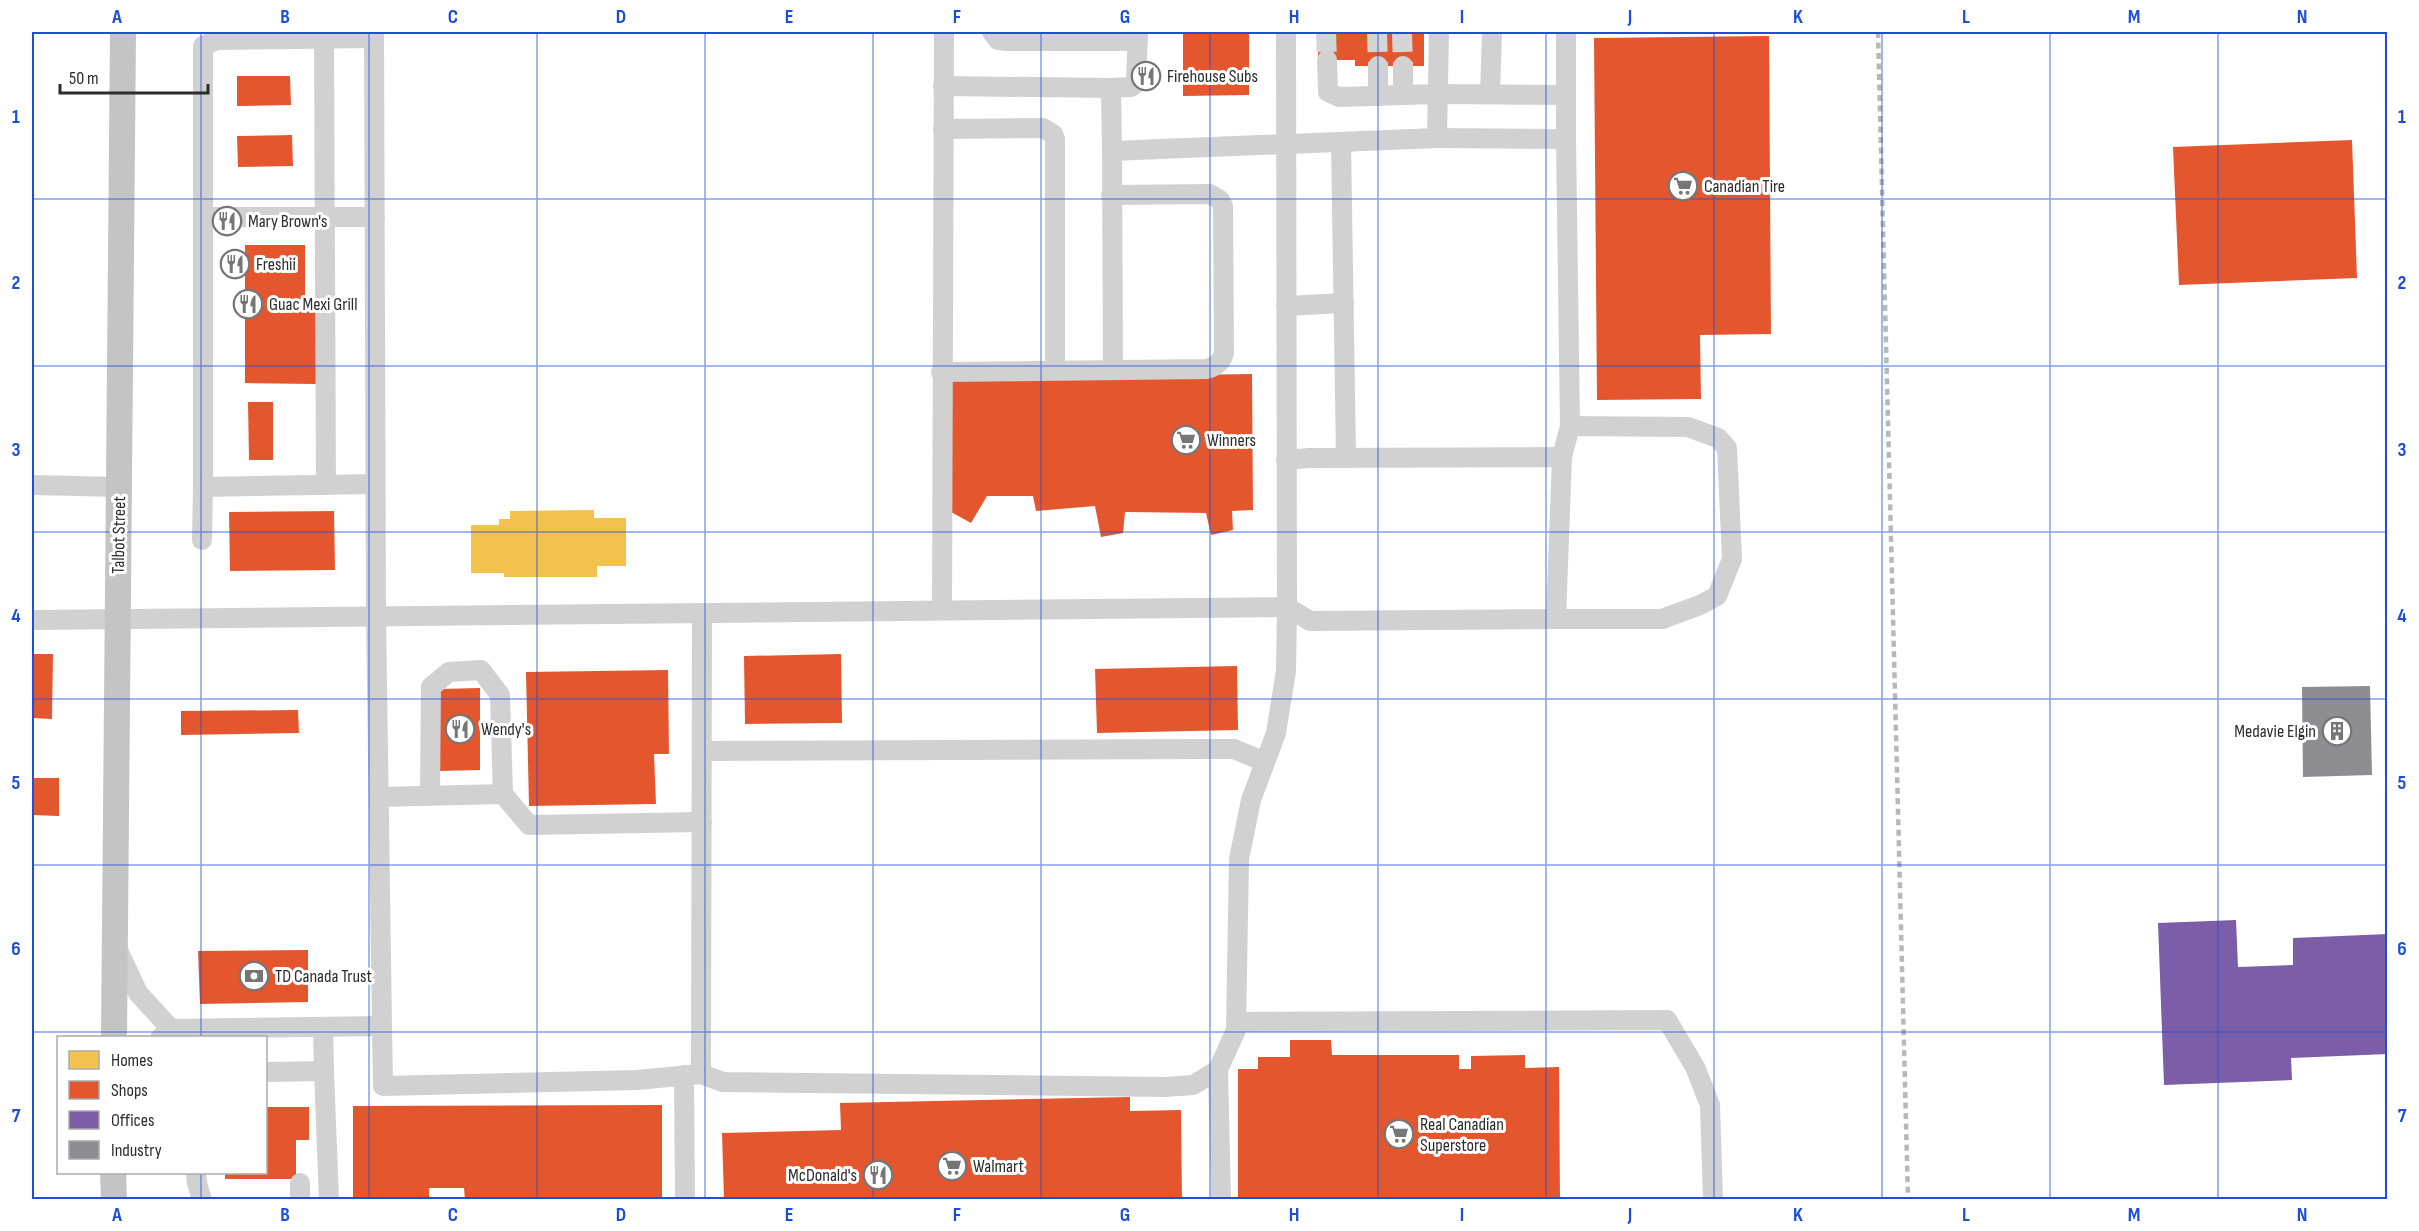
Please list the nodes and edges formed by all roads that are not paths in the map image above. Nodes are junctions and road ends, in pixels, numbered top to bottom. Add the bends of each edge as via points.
1 (944, 32) edge
2 (992, 32) edge
3 (1286, 32) edge
4 (1439, 32) edge
5 (1492, 32) edge
6 (1566, 32) edge
7 (374, 35) edge
8 (1138, 36) edge
9 (125, 38) edge
10 (324, 39) junction
11 (1327, 60) tunnel mouth
12 (1377, 66) tunnel mouth
13 (1403, 66) tunnel mouth
14 (943, 86) junction
15 (1111, 88) junction
16 (1438, 94) junction
17 (1490, 94) junction
18 (1566, 94) junction
19 (1403, 95) junction
20 (1378, 96) junction
21 (943, 129) junction
22 (1437, 138) junction
23 (1566, 139) junction
24 (1341, 142) junction
25 (1286, 144) junction
26 (1112, 151) junction
27 (1111, 195) junction
28 (203, 217) junction
29 (325, 217) junction
30 (375, 217) junction
31 (1344, 303) junction
32 (1286, 306) junction
33 (1055, 370) junction
34 (1113, 370) junction
35 (941, 372) junction
36 (1570, 426) junction
37 (1346, 458) junction
38 (1562, 458) junction
39 (1286, 460) junction
40 (375, 484) junction
41 (32, 485) edge
42 (326, 485) junction
43 (119, 487) junction
44 (203, 487) junction
45 (202, 540) dead end
46 (1287, 607) junction
47 (942, 610) junction
48 (702, 613) junction
49 (376, 616) junction
50 (118, 619) junction
51 (1556, 619) junction
52 (32, 620) edge
53 (702, 751) junction
54 (1265, 762) junction
55 (503, 794) junction
56 (430, 796) junction
57 (379, 797) junction
58 (702, 822) junction
59 (115, 943) junction
60 (1236, 1022) junction
61 (382, 1026) junction
62 (323, 1027) junction
63 (166, 1033) edge
64 (114, 1036) edge
65 (1218, 1070) junction
66 (324, 1071) junction
67 (267, 1072) edge
68 (693, 1075) junction
69 (113, 1174) edge
70 (196, 1174) edge
71 (114, 1200) edge
72 (202, 1200) edge
73 (329, 1200) edge
74 (685, 1200) edge
75 (1221, 1200) edge
76 (1713, 1200) edge

1 - 14 lane
2 - 8 lane via 1004,41
3 - 25 lane
4 - 16 lane
5 - 17 lane
6 - 18 lane
7 - 10 lane
7 - 30 lane
8 - 15 lane via 1136,83
9 - 43 main road, Talbot Street
10 - 28 lane via 217,40 203,46
10 - 29 lane
11 - 20 lane via 1329,92 1340,97
12 - 20 lane
13 - 19 lane
14 - 15 lane
14 - 21 lane
15 - 26 lane
16 - 17 lane
16 - 19 lane
16 - 22 lane
17 - 18 lane
18 - 23 lane
19 - 20 lane
21 - 33 lane via 1038,128 1053,134
21 - 35 lane
22 - 23 lane
22 - 24 lane
23 - 36 lane
24 - 25 lane
24 - 31 lane
25 - 26 lane
25 - 32 lane
26 - 27 lane
27 - 34 lane
27 - 34 lane via 1210,194 1223,206 1222,360 1207,369
28 - 29 lane
28 - 44 lane
29 - 30 lane
29 - 42 lane
30 - 40 lane
31 - 32 lane
31 - 37 lane
32 - 39 lane
33 - 34 lane
33 - 35 lane
35 - 47 lane
36 - 38 lane
36 - 51 lane via 1688,427 1718,438 1727,447 1731,559 1717,596 1662,619
37 - 38 lane
37 - 39 lane
38 - 51 lane
39 - 46 lane
40 - 42 lane
40 - 49 lane
41 - 43 lane
42 - 44 lane
43 - 50 main road, Talbot Street
44 - 45 lane
46 - 47 lane
46 - 51 lane via 1310,621
46 - 54 lane via 1286,672 1276,733
47 - 48 lane
48 - 49 lane
48 - 53 lane
49 - 50 lane
49 - 57 lane
50 - 52 lane
50 - 59 main road, Talbot Street
53 - 54 lane via 1214,748 1234,749
53 - 58 lane
54 - 60 lane via 1251,800 1239,859
55 - 56 lane
55 - 56 lane via 500,695 480,670 449,672 431,687
55 - 58 lane via 529,825
56 - 57 lane
57 - 61 lane
58 - 68 lane
59 - 63 lane via 138,993
59 - 64 main road, Talbot Street
60 - 65 lane
60 - 76 lane via 1667,1020 1695,1067 1710,1105
61 - 62 lane
61 - 68 lane via 383,1086 637,1080
62 - 63 lane
62 - 66 lane
65 - 68 lane via 1193,1085 1165,1087 723,1082
65 - 75 lane
66 - 67 lane
66 - 73 lane
68 - 74 lane
69 - 71 main road
70 - 72 lane

